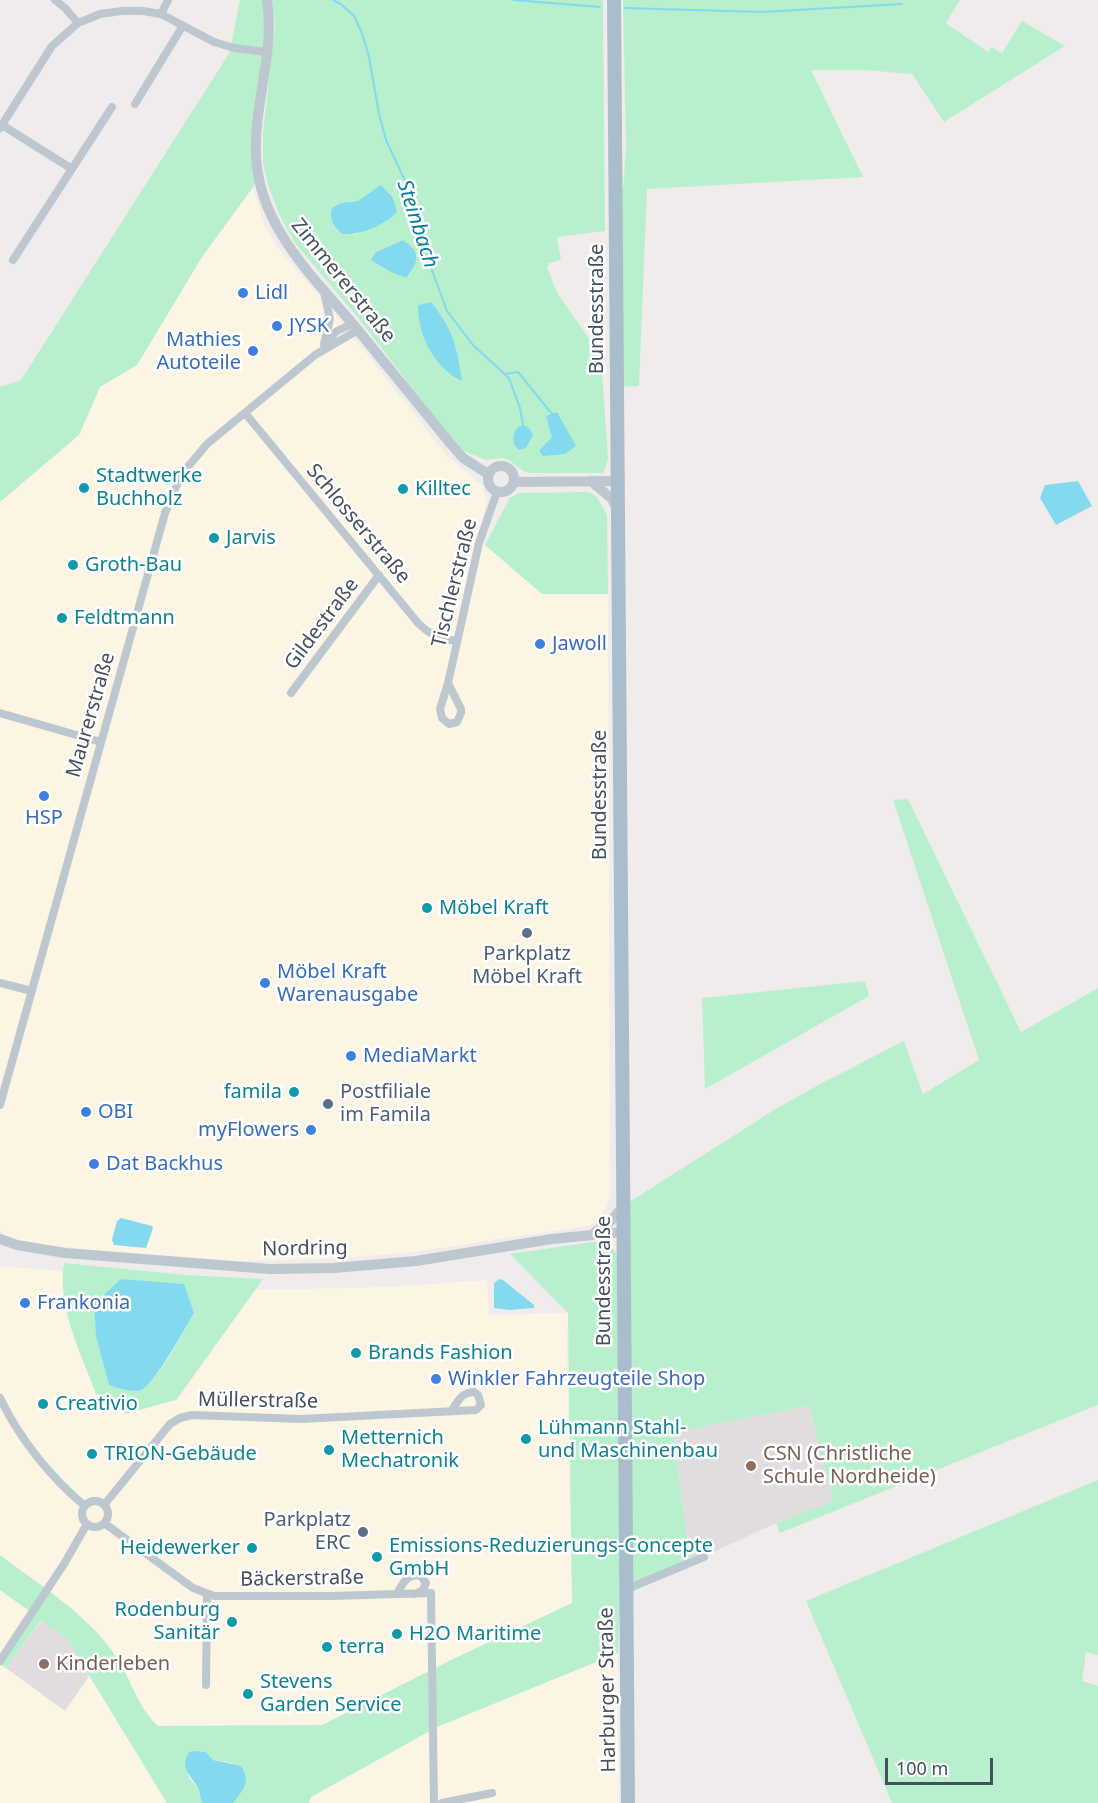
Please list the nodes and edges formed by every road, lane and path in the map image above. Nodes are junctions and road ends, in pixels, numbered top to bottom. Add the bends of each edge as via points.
1 (55, 0) edge
2 (168, 0) edge
3 (267, 0) edge
4 (614, 0) edge
5 (161, 14) junction
6 (78, 22) junction
7 (182, 27) junction
8 (267, 52) junction
9 (135, 104) dead end
10 (112, 107) dead end
11 (1, 127) edge
12 (72, 170) junction
13 (13, 260) dead end
14 (322, 288) junction
15 (355, 327) junction
16 (324, 344) junction
17 (315, 355) junction
18 (245, 413) junction
19 (488, 474) junction
20 (591, 481) junction
21 (618, 481) junction
22 (514, 482) junction
23 (497, 492) junction
24 (618, 509) junction
25 (379, 575) junction
26 (456, 641) junction
27 (448, 683) dead end
28 (291, 693) dead end
29 (0, 712) edge
30 (101, 742) junction
31 (0, 983) edge
32 (32, 991) junction
33 (0, 1105) edge
34 (623, 1206) junction
35 (592, 1234) junction
36 (623, 1236) junction
37 (0, 1239) edge
38 (17, 1245) junction
39 (0, 1246) edge
40 (0, 1398) edge
41 (451, 1411) dead end
42 (104, 1505) junction
43 (85, 1506) junction
44 (104, 1523) junction
45 (87, 1524) junction
46 (704, 1557) dead end
47 (627, 1589) junction
48 (207, 1594) junction
49 (397, 1594) junction
50 (415, 1594) junction
51 (0, 1661) edge
52 (206, 1685) dead end
53 (492, 1793) dead end
54 (434, 1803) edge
55 (442, 1803) edge
56 (628, 1803) edge

1 - 6 street
2 - 5 street
3 - 8 street, Zimmererstraße
4 - 21 main road, Bundesstraße
5 - 6 street via 122,11
5 - 7 street
6 - 11 street via 52,46
7 - 8 street via 234,48
7 - 9 street
8 - 14 street, Zimmererstraße via 256,138 259,179 283,238
10 - 12 street
11 - 12 street
12 - 13 street
14 - 15 street, Zimmererstraße
14 - 16 street, Maurerstraße via 330,319
15 - 16 street, Maurerstraße via 337,331
15 - 17 street, Maurerstraße
15 - 19 street, Zimmererstraße via 463,458
16 - 17 street, Maurerstraße
17 - 18 street, Maurerstraße
18 - 25 street, Schlosserstraße
18 - 30 street, Maurerstraße via 198,454 172,493
19 - 22 street via 495,467 504,466 512,472
19 - 23 street via 489,485
20 - 21 street
20 - 22 street
20 - 24 street
21 - 24 main road, Bundesstraße
22 - 23 street via 508,491
23 - 26 street, Tischlerstraße via 479,543
24 - 34 main road, Bundesstraße
25 - 26 street, Schlosserstraße via 429,634
25 - 28 street, Gildestraße
26 - 27 street, Tischlerstraße
29 - 30 street
30 - 32 street, Maurerstraße
31 - 32 street
32 - 33 street, Maurerstraße
34 - 35 street
34 - 36 main road, Bundesstraße
35 - 36 street, Nordring
35 - 38 street, Nordring via 438,1259 291,1269 65,1253
36 - 47 main road, Bundesstraße
37 - 38 street, Nordring
38 - 39 street, Nordring
40 - 43 street via 35,1452
41 - 42 street, Müllerstraße via 301,1419 192,1415 180,1418 160,1434
42 - 43 street via 94,1502
42 - 44 street via 108,1514
43 - 45 street via 82,1516
44 - 45 street via 96,1527
44 - 48 street, Bäckerstraße via 193,1588
45 - 51 street
46 - 47 street, Harburger Straße
47 - 56 main road, Harburger Straße
48 - 49 street, Bäckerstraße
48 - 52 street
49 - 50 street, Bäckerstraße
49 - 50 street via 407,1579 420,1575 425,1587
50 - 54 street, Bäckerstraße via 431,1593
53 - 55 street

